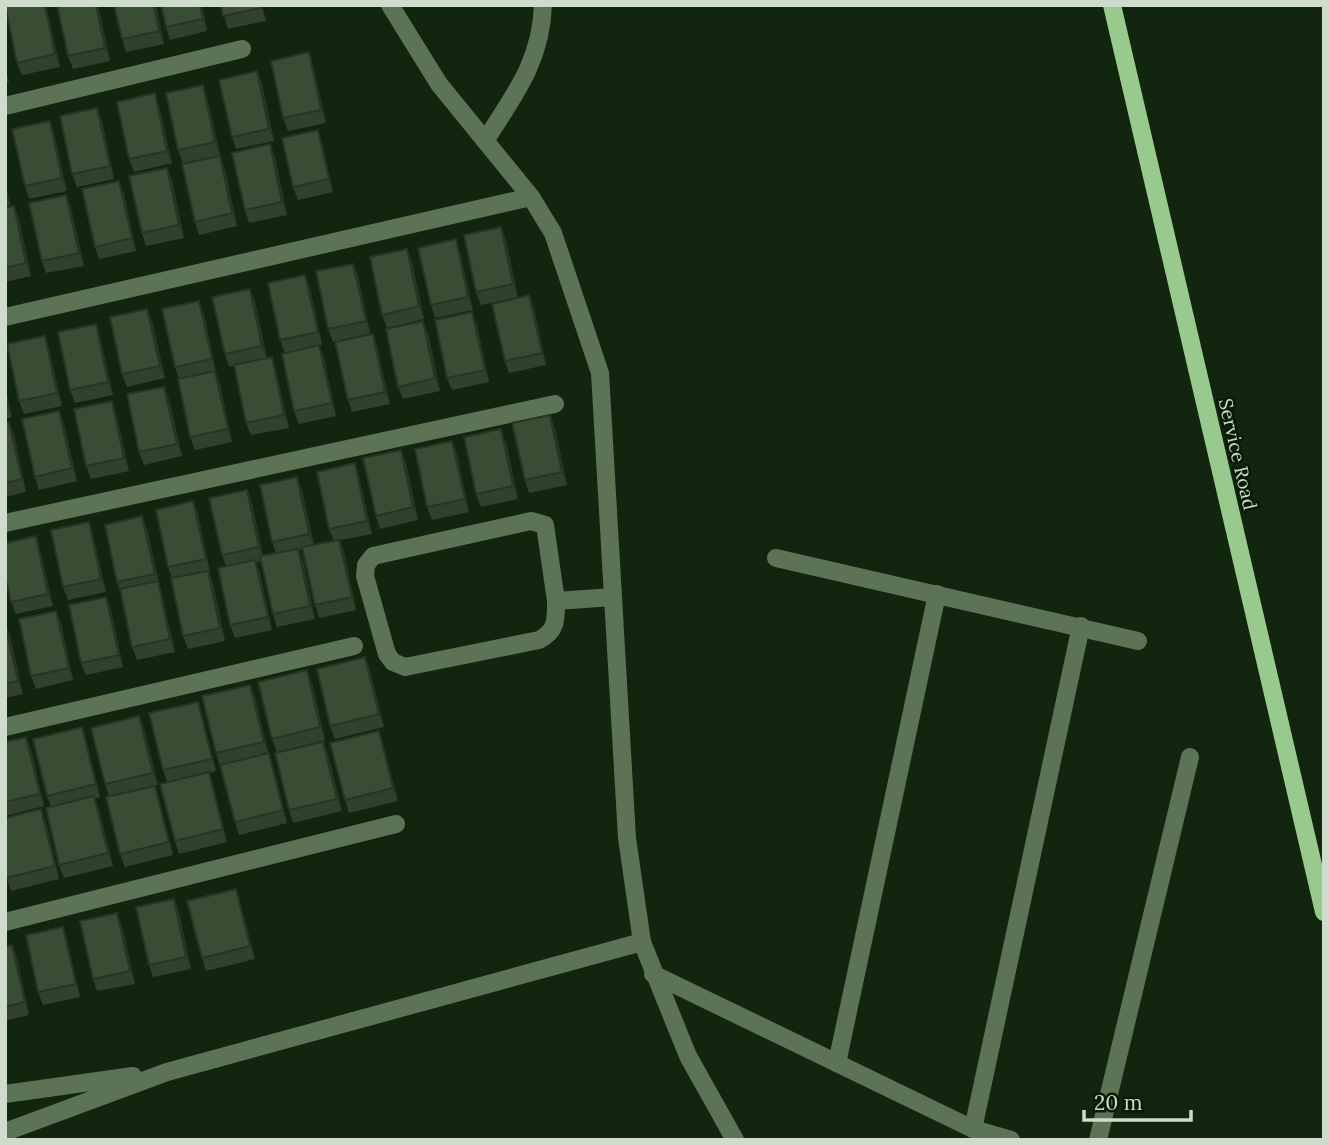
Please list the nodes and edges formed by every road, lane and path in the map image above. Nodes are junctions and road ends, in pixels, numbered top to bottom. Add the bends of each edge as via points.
1 (390, 5) edge
2 (543, 5) edge
3 (1112, 5) edge
4 (242, 49) dead end
5 (5, 106) edge
6 (485, 141) junction
7 (531, 197) junction
8 (5, 317) edge
9 (555, 404) dead end
10 (5, 523) edge
11 (776, 558) dead end
12 (937, 594) junction
13 (613, 597) junction
14 (556, 601) junction
15 (1081, 626) junction
16 (1138, 642) dead end
17 (354, 646) dead end
18 (5, 727) edge
19 (1190, 757) dead end
20 (396, 824) dead end
21 (1324, 912) edge
22 (5, 922) edge
23 (642, 942) junction
24 (653, 974) junction
25 (837, 1063) junction
26 (167, 1072) junction
27 (5, 1094) edge
28 (973, 1129) junction
29 (5, 1132) edge
30 (735, 1140) edge
31 (1011, 1140) edge
32 (1098, 1140) edge

1 - 6 street via 439,84
2 - 6 street via 530,70
3 - 21 main road, Service Road
4 - 5 street
6 - 7 street
7 - 8 street
7 - 13 street via 553,233 600,373
9 - 10 street
11 - 12 street
12 - 15 street
12 - 25 street
13 - 14 street
13 - 23 street via 627,838
14 - 14 street via 556,623 549,635 539,640 405,667 387,654 366,565 373,556 531,521 545,525
15 - 16 street
15 - 28 street
17 - 18 street
19 - 32 street
20 - 22 street
23 - 24 street
23 - 26 street
24 - 25 street
24 - 30 street via 688,1056
25 - 28 street
26 - 27 street
26 - 29 street
28 - 31 street

